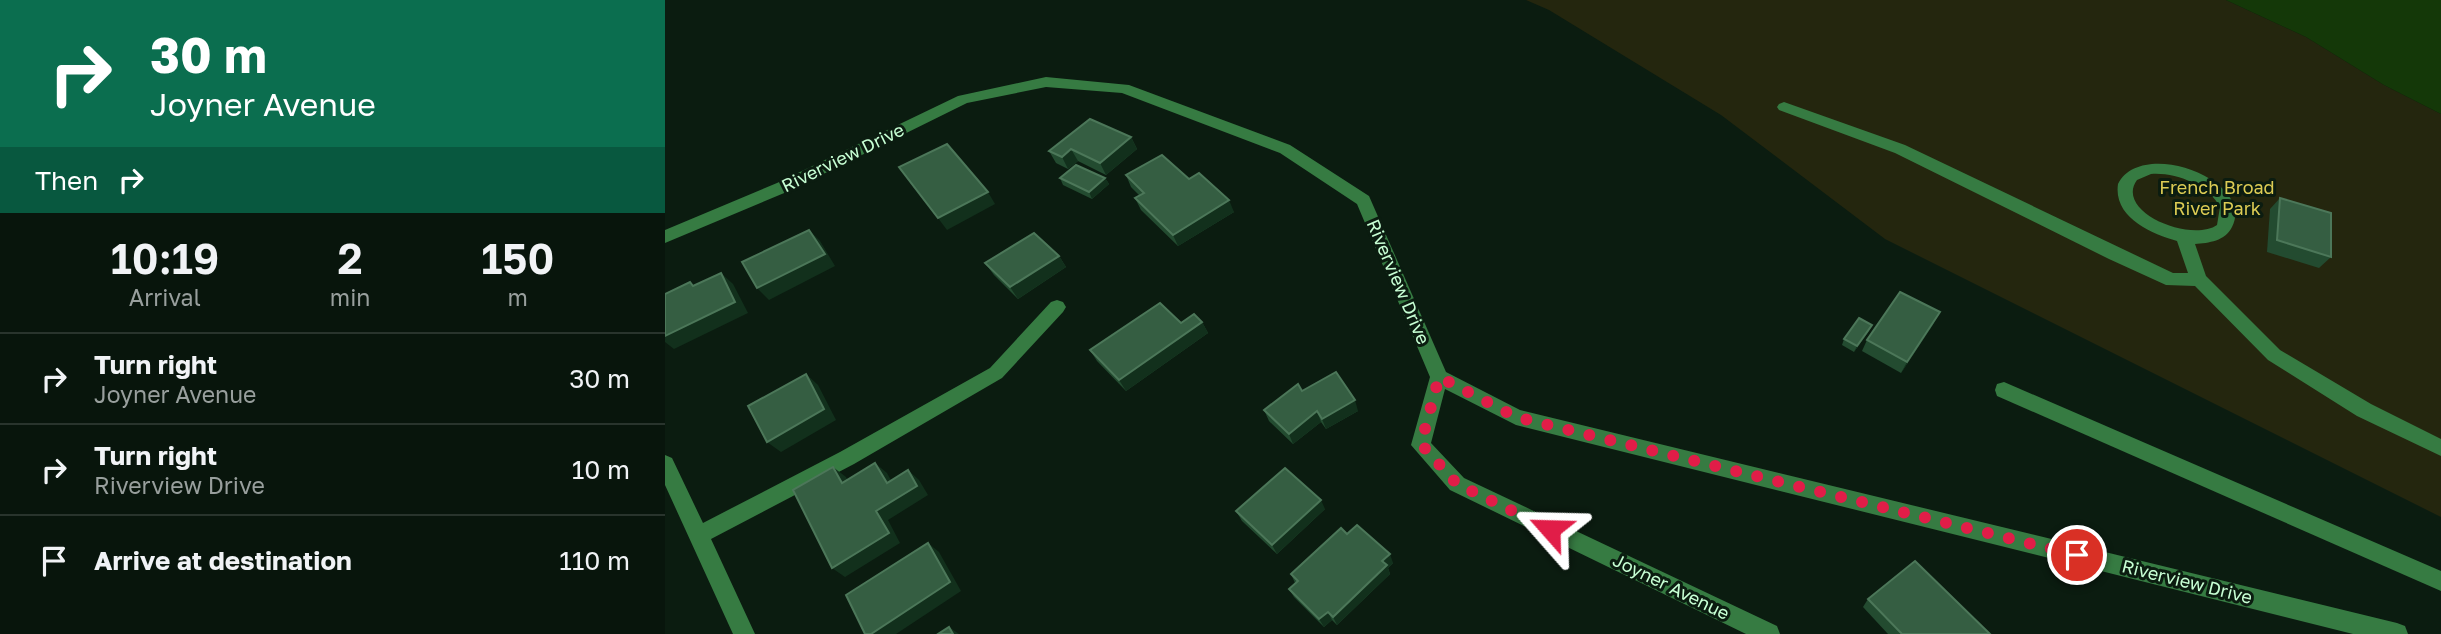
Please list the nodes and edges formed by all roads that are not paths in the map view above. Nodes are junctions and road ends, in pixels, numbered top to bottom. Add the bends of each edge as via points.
1 (1784, 107) dead end
2 (665, 237) edge
3 (2184, 237) junction
4 (2199, 279) junction
5 (1057, 307) dead end
6 (1439, 377) junction
7 (2004, 390) dead end
8 (2441, 448) edge
9 (665, 464) edge
10 (699, 535) junction
11 (2441, 581) edge
12 (744, 634) edge
13 (1769, 634) edge
14 (2397, 634) edge

1 - 4 street via 1900,149 2172,280
2 - 6 street, Riverview Drive via 783,187 963,99 1046,82 1124,88 1285,149 1363,200
3 - 3 street via 2151,225 2129,204 2126,183 2132,175 2143,169 2173,169 2218,194 2226,205 2224,227 2214,234
3 - 4 street
4 - 8 street via 2274,355 2364,410
5 - 10 street via 996,373
6 - 13 street, Joyner Avenue via 1421,444 1457,484
6 - 14 street, Riverview Drive via 1516,417
7 - 11 street
9 - 10 street
10 - 12 street

